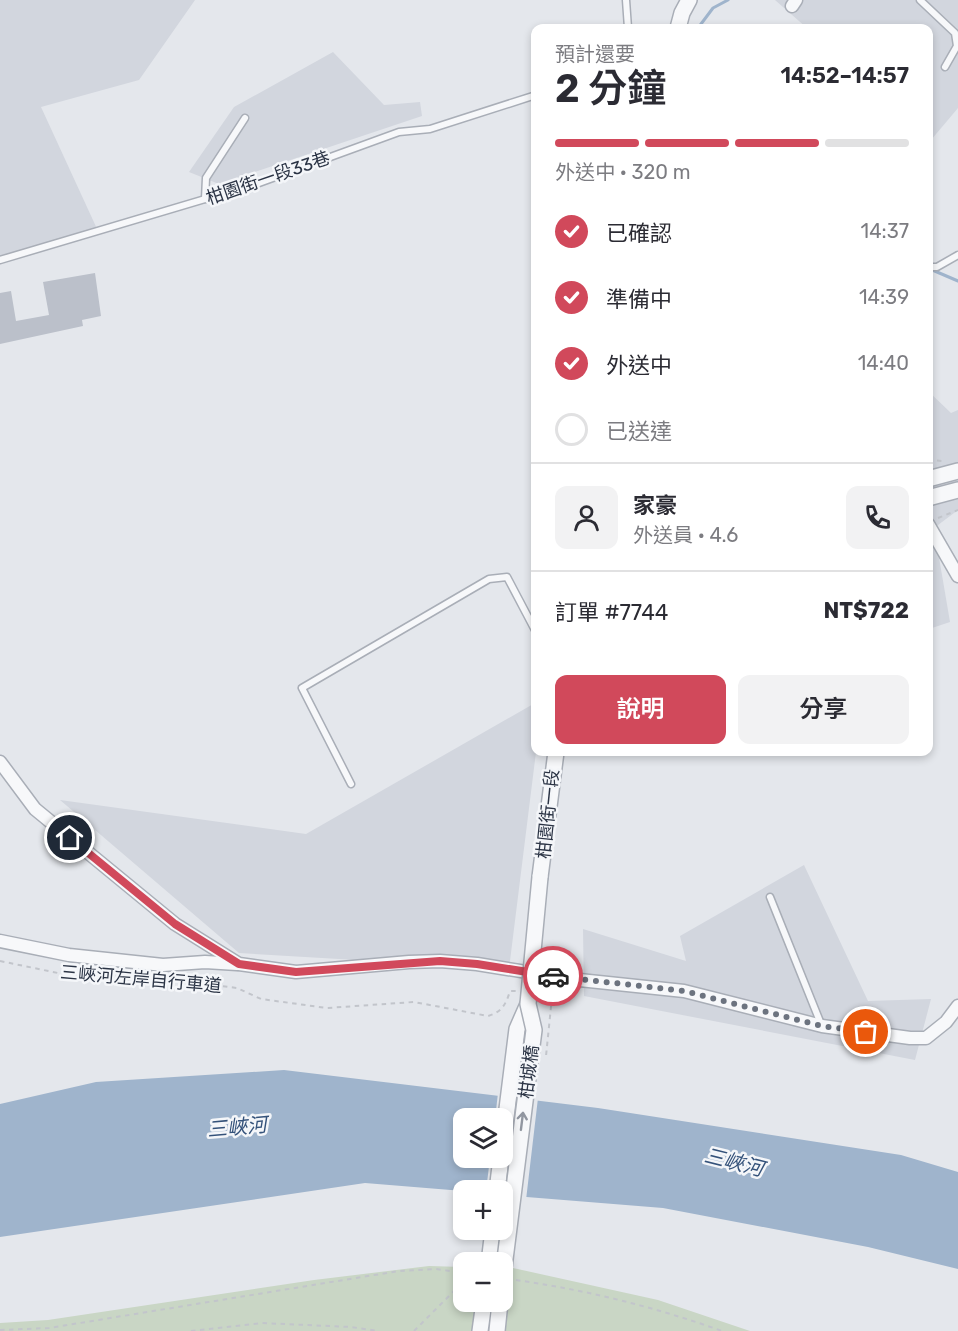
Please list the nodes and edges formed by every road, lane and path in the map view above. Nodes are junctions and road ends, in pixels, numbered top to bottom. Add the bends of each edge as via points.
1 (626, 0) edge
2 (689, 0) edge
3 (920, 0) edge
4 (628, 24) edge
5 (679, 24) edge
6 (945, 67) dead end
7 (531, 97) edge
8 (245, 118) dead end
9 (205, 200) junction
10 (958, 255) edge
11 (0, 260) edge
12 (933, 267) edge
13 (958, 471) edge
14 (933, 478) edge
15 (958, 490) edge
16 (933, 497) edge
17 (958, 510) edge
18 (933, 521) edge
19 (958, 576) edge
20 (531, 623) edge
21 (555, 756) edge
22 (0, 762) edge
23 (351, 784) dead end
24 (540, 878) joint
25 (770, 897) dead end
26 (0, 941) edge
27 (0, 961) edge
28 (239, 964) junction
29 (542, 995) dead end
30 (524, 998) junction
31 (958, 1006) edge
32 (822, 1026) junction
33 (540, 1056) dead end
34 (507, 1108) edge
35 (512, 1252) edge
36 (453, 1271) edge
37 (513, 1282) edge
38 (453, 1292) edge
39 (483, 1312) edge
40 (499, 1312) edge
41 (49, 1328) junction
42 (0, 1330) edge
43 (45, 1331) edge
44 (191, 1331) edge
45 (378, 1331) edge
46 (414, 1331) edge
47 (480, 1331) edge
48 (497, 1331) edge
49 (722, 1331) edge

1 - 4 lane
2 - 5 street
3 - 6 lane via 955,33 957,46
7 - 9 lane, 柑園街一段33巷 via 430,129 399,132
8 - 9 lane via 206,178
9 - 11 lane, 柑園街一段33巷
10 - 12 lane
13 - 14 street
15 - 16 street
17 - 18 path
18 - 19 street
20 - 23 lane via 507,577 489,579 302,688
21 - 24 street, 柑園街一段
22 - 28 street via 35,809 175,924
24 - 30 street, 柑城橋, bridge
25 - 32 lane
26 - 28 street via 69,955 163,965
27 - 30 path, 三峽河左岸自行車道 via 82,978 191,982 237,988 261,999 327,1008 414,1002 488,1016 497,1014 510,991
28 - 32 street via 296,972 409,962 477,964 684,991
29 - 33 path via 552,997 546,1056
30 - 34 street, 柑城橋
35 -> 30 street, 柑城橋, bridge via 534,1030
31 - 32 street via 926,1038
36 - 41 path via 399,1271
37 - 49 path via 563,1287 674,1314
38 - 46 path
39 - 47 street
40 - 48 street
41 - 42 path
41 - 43 path
44 - 45 path via 262,1323

